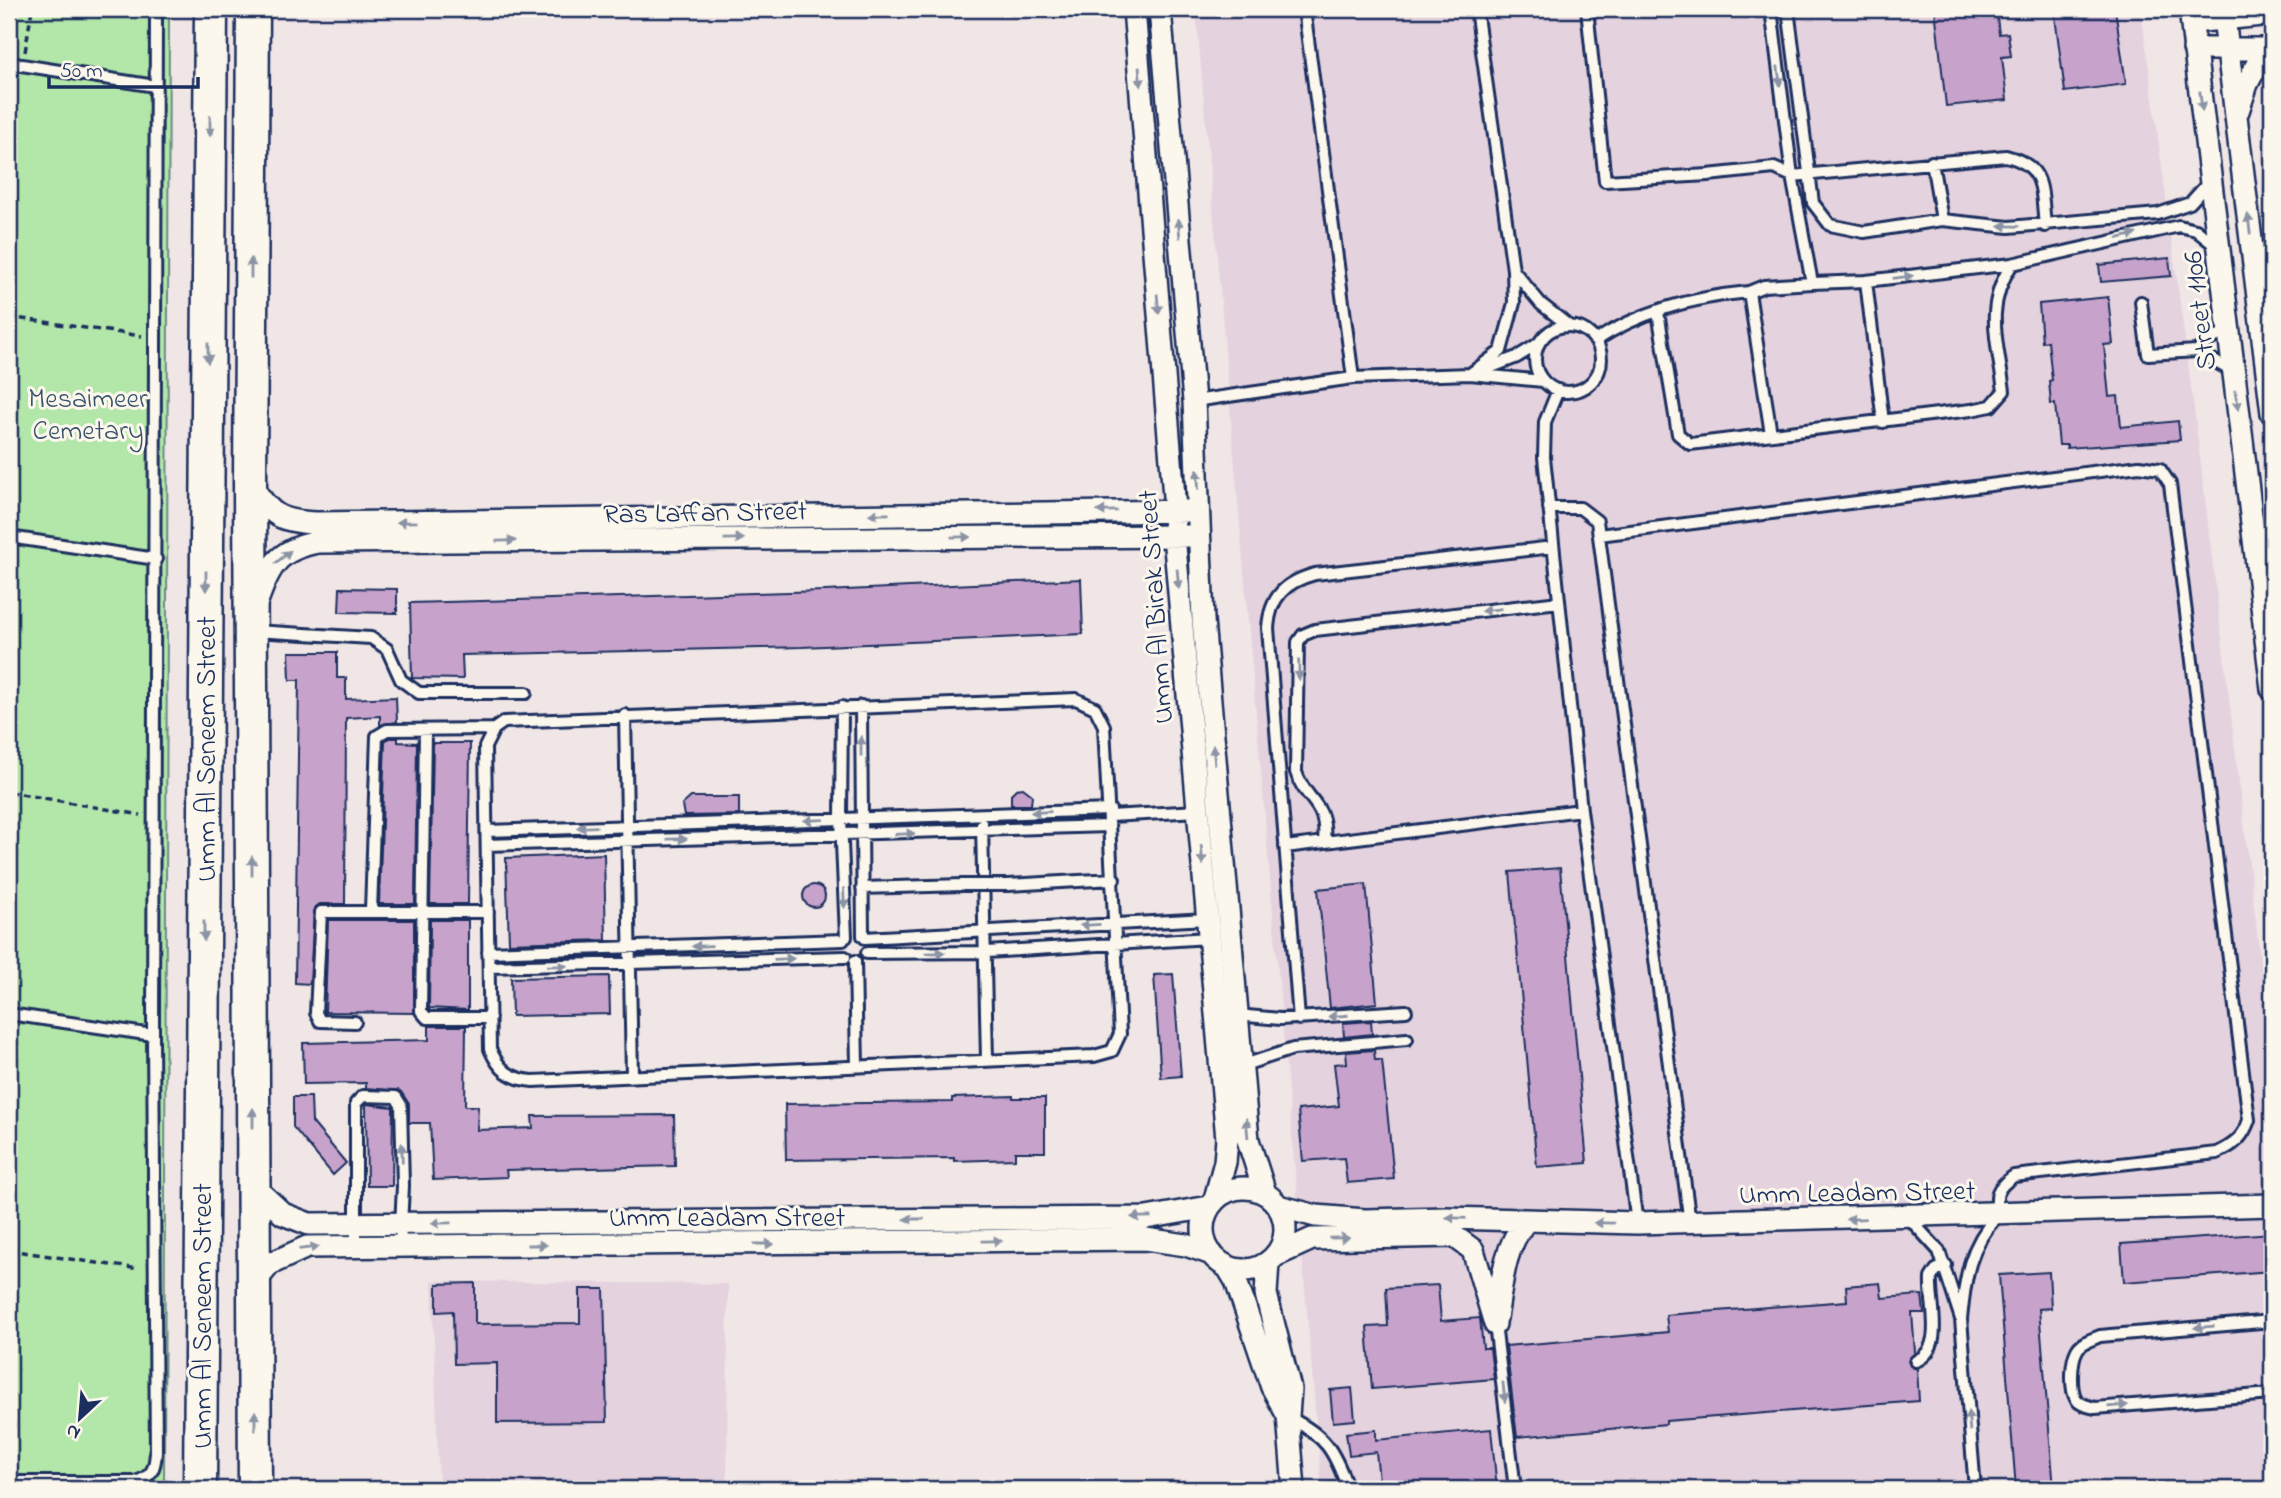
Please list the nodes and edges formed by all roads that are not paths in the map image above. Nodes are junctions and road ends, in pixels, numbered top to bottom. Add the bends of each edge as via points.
1 (156, 9) edge
2 (211, 9) edge
3 (253, 9) edge
4 (1134, 9) edge
5 (1160, 9) edge
6 (1304, 9) edge
7 (1476, 9) edge
8 (1587, 9) edge
9 (1771, 9) edge
10 (1788, 9) edge
11 (2224, 13) edge
12 (2262, 13) edge
13 (2191, 15) edge
14 (2194, 49) junction
15 (2227, 49) junction
16 (2269, 49) edge
17 (9, 63) edge
18 (155, 86) junction
19 (2236, 121) junction
20 (1932, 162) junction
21 (1809, 174) junction
22 (1792, 176) junction
23 (2210, 180) junction
24 (1942, 220) junction
25 (2045, 226) junction
26 (2218, 247) junction
27 (2012, 264) junction
28 (1513, 270) junction
29 (1866, 281) junction
30 (1812, 283) junction
31 (1749, 292) junction
32 (2141, 302) dead end
33 (1658, 312) junction
34 (1569, 326) junction
35 (2228, 331) junction
36 (1595, 341) junction
37 (1538, 344) junction
38 (2197, 351) junction
39 (2233, 372) junction
40 (1470, 374) junction
41 (1353, 379) junction
42 (1543, 381) junction
43 (1558, 390) junction
44 (1194, 401) junction
45 (2272, 413) edge
46 (1883, 422) junction
47 (1771, 435) junction
48 (250, 483) junction
49 (1549, 508) junction
50 (1175, 509) junction
51 (1199, 513) junction
52 (1174, 535) junction
53 (1599, 535) junction
54 (9, 537) edge
55 (1201, 537) junction
56 (1553, 547) junction
57 (156, 559) junction
58 (1559, 602) junction
59 (1192, 621) junction
60 (252, 623) junction
61 (2272, 689) edge
62 (526, 693) dead end
63 (861, 706) junction
64 (842, 707) junction
65 (625, 715) junction
66 (494, 729) junction
67 (425, 731) junction
68 (1581, 810) junction
69 (1198, 811) junction
70 (982, 815) junction
71 (1110, 817) junction
72 (841, 819) junction
73 (861, 819) junction
74 (629, 825) junction
75 (487, 831) junction
76 (982, 831) junction
77 (841, 836) junction
78 (861, 836) junction
79 (629, 840) junction
80 (1324, 842) junction
81 (487, 845) junction
82 (1285, 847) junction
83 (1114, 879) junction
84 (862, 888) junction
85 (371, 911) junction
86 (424, 911) junction
87 (488, 912) junction
88 (1116, 924) junction
89 (1208, 928) junction
90 (985, 932) junction
91 (864, 937) junction
92 (845, 939) junction
93 (1116, 946) junction
94 (630, 948) junction
95 (488, 952) junction
96 (987, 952) junction
97 (867, 954) junction
98 (850, 959) junction
99 (630, 965) junction
100 (489, 967) junction
101 (1406, 1011) dead end
102 (9, 1014) edge
103 (1237, 1015) junction
104 (489, 1018) junction
105 (1299, 1019) junction
106 (355, 1022) dead end
107 (153, 1035) junction
108 (1407, 1039) dead end
109 (987, 1060) junction
110 (857, 1066) junction
111 (1241, 1066) junction
112 (632, 1075) junction
113 (253, 1186) junction
114 (1272, 1200) junction
115 (1212, 1203) junction
116 (2272, 1205) edge
117 (2192, 1208) junction
118 (2272, 1214) edge
119 (1998, 1215) junction
120 (1907, 1217) junction
121 (853, 1219) junction
122 (1525, 1222) junction
123 (356, 1223) junction
124 (401, 1223) junction
125 (1637, 1223) junction
126 (1690, 1223) junction
127 (853, 1244) junction
128 (356, 1246) junction
129 (400, 1246) junction
130 (1271, 1259) junction
131 (1219, 1260) junction
132 (1946, 1265) junction
133 (254, 1283) junction
134 (1961, 1319) junction
135 (2272, 1321) edge
136 (1495, 1324) junction
137 (1916, 1361) dead end
138 (2272, 1394) edge
139 (1288, 1416) junction
140 (9, 1482) edge
141 (200, 1488) edge
142 (255, 1489) edge
143 (1294, 1489) edge
144 (1348, 1489) edge
145 (1515, 1489) edge
146 (1975, 1489) edge

1 - 18 lane
2 -> 141 main road, Umm Al Seneem Street
48 -> 3 main road, Umm Al Seneem Street
4 -> 50 street, Umm Al Birak Street
44 -> 5 street, Umm Al Birak Street
6 - 41 lane
7 - 28 lane
8 - 22 lane via 1605,181 1774,168
9 -> 22 lane
10 - 21 lane
11 - 12 street
11 - 13 street
11 - 15 street
13 - 14 street, Street 1106
14 - 15 street
14 -> 23 street, Street 1106
15 - 16 street
15 - 19 street
16 - 19 street via 2247,83
17 - 18 lane
18 - 57 lane
45 -> 19 street
20 - 21 lane
20 - 24 lane
20 - 25 lane via 2006,156 2025,160 2040,179
21 - 22 lane
21 - 24 lane via 1813,203 1830,225 1864,232
22 - 30 lane
23 - 25 lane via 2198,197 2176,209
23 - 26 street, Street 1106
25 -> 24 lane
27 -> 26 lane via 2179,226 2196,230
26 - 35 street, Street 1106
29 -> 27 lane
27 - 46 lane via 1998,285 1993,308 2004,391 1997,400 1992,406
28 - 34 lane via 1541,304
28 - 40 lane via 1514,303 1501,351
29 - 30 lane
29 - 46 lane
30 - 31 lane via 1764,286
31 - 33 lane via 1695,299
31 - 47 lane
32 - 38 lane via 2148,354
33 - 36 lane via 1624,322
33 - 47 lane via 1675,423 1683,441 1699,445
34 - 36 lane
34 - 37 lane via 1554,328
35 - 38 lane
35 - 39 street, Street 1106
36 - 43 lane via 1601,361 1596,376 1577,390
37 - 40 lane via 1517,358
37 - 42 lane via 1535,364
38 - 39 lane
39 -> 61 street, Street 1106
40 - 41 lane
40 - 42 lane
41 - 44 lane
42 - 43 lane
43 - 49 lane via 1545,422
51 -> 44 street, Umm Al Birak Street
46 - 47 lane
50 -> 48 street, Ras Laffan Street via 296,523 265,508
48 - 60 main road, Umm Al Seneem Street
49 - 53 lane via 1586,510 1597,521
49 - 56 lane
50 - 51 street, Ras Laffan Street
50 - 52 street, Umm Al Birak Street
51 - 55 street, Umm Al Birak Street
52 - 55 street, Ras Laffan Street
52 -> 59 street, Umm Al Birak Street
60 -> 52 street, Ras Laffan Street via 265,578 278,559 296,547 318,542
53 - 119 lane via 2140,466 2166,474 2249,1120 2234,1144 2217,1153 2014,1176 1999,1186 1995,1198
53 - 126 lane
54 - 57 lane
55 - 59 street, Umm Al Birak Street
56 - 58 lane
56 - 82 lane via 1315,574 1298,578 1276,596 1268,628
57 - 107 lane
58 - 68 lane
58 -> 80 lane via 1303,635 1298,642 1296,772 1323,815
59 - 69 street, Umm Al Birak Street
103 -> 59 street, Umm Al Birak Street
60 - 62 lane via 371,638 387,649 401,680 419,693
113 -> 60 main road, Umm Al Seneem Street
63 - 64 lane
63 - 71 lane via 1086,702 1101,716 1104,726
73 -> 63 lane
64 - 65 lane
64 - 72 lane
65 - 66 lane via 515,719
65 - 74 lane
66 - 67 lane
66 - 75 lane via 485,747
67 - 85 lane via 387,730 375,741
67 - 86 lane
68 - 80 lane
68 - 125 lane
69 - 71 lane
69 -> 89 street, Umm Al Birak Street
71 -> 70 lane
70 - 73 lane
70 - 76 lane
71 - 76 lane
71 - 83 lane
72 - 73 lane
72 -> 74 lane
72 - 77 lane
73 - 78 lane
74 -> 75 lane
74 - 79 lane
75 - 81 lane
78 -> 76 lane
76 - 90 lane
77 - 78 lane
79 -> 77 lane
77 -> 92 lane
78 - 84 lane
79 - 81 lane
79 - 94 lane
80 - 82 lane
81 - 87 lane
82 - 105 lane
83 - 84 lane, bridge
83 - 88 lane
84 - 91 lane
85 - 86 lane
85 - 106 lane via 326,910 319,916 316,1013 320,1021
86 - 87 lane
86 - 104 lane via 422,1014 427,1018
87 - 95 lane
88 - 89 lane
88 -> 90 lane
88 - 93 lane
89 - 93 lane
89 - 115 street, Umm Al Birak Street via 1227,1139
90 - 91 lane
90 - 96 lane
91 - 92 lane via 854,934
91 - 97 lane
92 -> 94 lane
92 - 98 lane via 841,949
93 - 96 lane
93 - 109 lane via 1121,1034 1112,1051 1094,1056
94 - 95 lane
94 - 99 lane
95 - 100 lane
97 -> 96 lane
96 - 109 lane
97 - 98 lane
99 -> 98 lane
98 - 110 lane
100 -> 99 lane
99 - 112 lane
100 - 104 lane
101 -> 105 lane
102 - 107 lane
103 - 105 lane
103 - 111 street, Umm Al Birak Street
104 - 112 lane via 490,1049 496,1063 519,1080
107 - 140 lane via 155,1467 147,1478 125,1482
108 - 111 lane via 1293,1049
109 - 110 lane
110 - 112 lane
114 -> 111 street, Umm Al Birak Street via 1248,1140
113 - 123 street, Umm Leadam Street via 293,1220
113 - 133 main road, Umm Al Seneem Street
114 - 115 street via 1239,1188
122 -> 114 street, Umm Leadam Street via 1316,1216
114 - 130 street via 1283,1216 1284,1237
115 -> 121 street, Umm Leadam Street via 1168,1216 1146,1217
115 - 131 street via 1203,1231
116 - 117 street, Umm Leadam Street
117 - 118 street, Umm Leadam Street via 2223,1214
117 - 119 street, Umm Leadam Street
119 - 120 street, Umm Leadam Street
119 - 134 lane via 1969,1261
120 -> 126 street, Umm Leadam Street
120 - 132 lane via 1931,1238
121 -> 124 street, Umm Leadam Street
121 - 127 street
125 -> 122 street, Umm Leadam Street
122 - 136 street via 1506,1256
123 - 124 street, Umm Leadam Street
124 -> 123 lane via 401,1105 396,1097 386,1096 362,1096 356,1103
123 - 128 lane
124 - 129 lane
125 - 126 street, Umm Leadam Street
129 -> 127 street, Umm Leadam Street
127 -> 131 street, Umm Leadam Street via 1145,1238 1186,1245
128 - 129 street, Umm Leadam Street
133 -> 128 street, Umm Leadam Street via 270,1264 291,1251
130 - 131 street via 1252,1269
130 -> 136 street via 1312,1239 1462,1238 1473,1250
130 - 139 street via 1266,1294 1290,1390
131 - 139 street via 1236,1281 1272,1387
132 - 134 lane
132 - 137 lane via 1931,1278 1933,1344
142 -> 133 main road, Umm Al Seneem Street
146 -> 134 lane
135 -> 138 lane via 2100,1336 2075,1352 2072,1373 2075,1398 2083,1406 2095,1408
136 -> 145 lane
139 - 143 street
139 - 144 lane via 1328,1443

